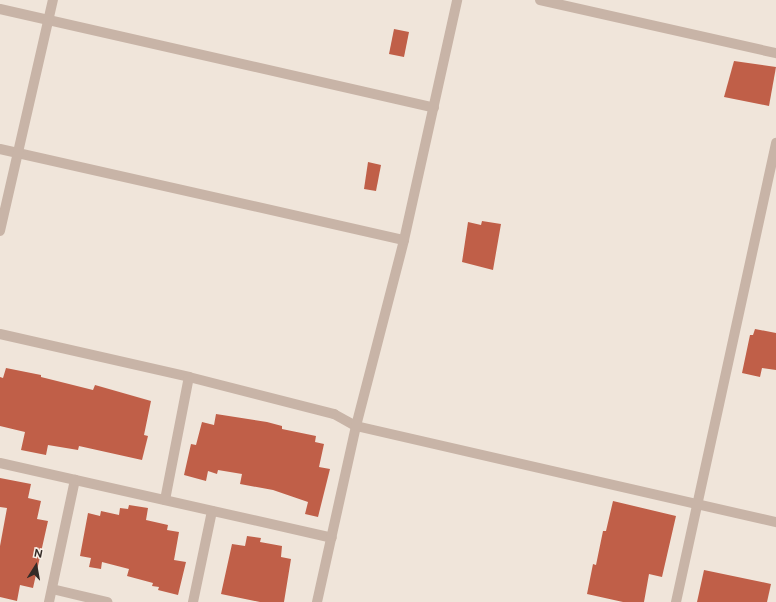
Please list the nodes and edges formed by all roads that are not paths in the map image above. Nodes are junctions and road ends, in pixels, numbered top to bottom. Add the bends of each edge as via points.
1 (53, 0) edge
2 (458, 0) edge
3 (540, 0) edge
4 (0, 9) edge
5 (48, 20) junction
6 (776, 53) edge
7 (434, 108) junction
8 (776, 143) edge
9 (0, 149) edge
10 (18, 153) junction
11 (772, 177) edge
12 (0, 231) edge
13 (404, 240) junction
14 (0, 334) edge
15 (189, 377) junction
16 (356, 426) junction
17 (0, 463) edge
18 (75, 480) junction
19 (165, 500) junction
20 (699, 504) junction
21 (212, 510) junction
22 (776, 522) edge
23 (332, 538) junction
24 (52, 589) junction
25 (49, 602) edge
26 (107, 602) edge
27 (193, 602) edge
28 (317, 602) edge
29 (676, 602) edge

1 - 5 street
2 - 7 street
3 - 6 street
4 - 5 street
5 - 7 street
5 - 10 street
7 - 13 street
8 - 11 street
9 - 10 street
10 - 12 street
10 - 13 street
11 - 20 street
13 - 16 street
14 - 15 street
15 - 16 street via 334,414
15 - 19 street
16 - 20 street
16 - 23 street
17 - 18 street
18 - 19 street
18 - 24 street
19 - 21 street
20 - 22 street
20 - 29 street
21 - 23 street
21 - 27 street
23 - 28 street
24 - 25 street
24 - 26 street

